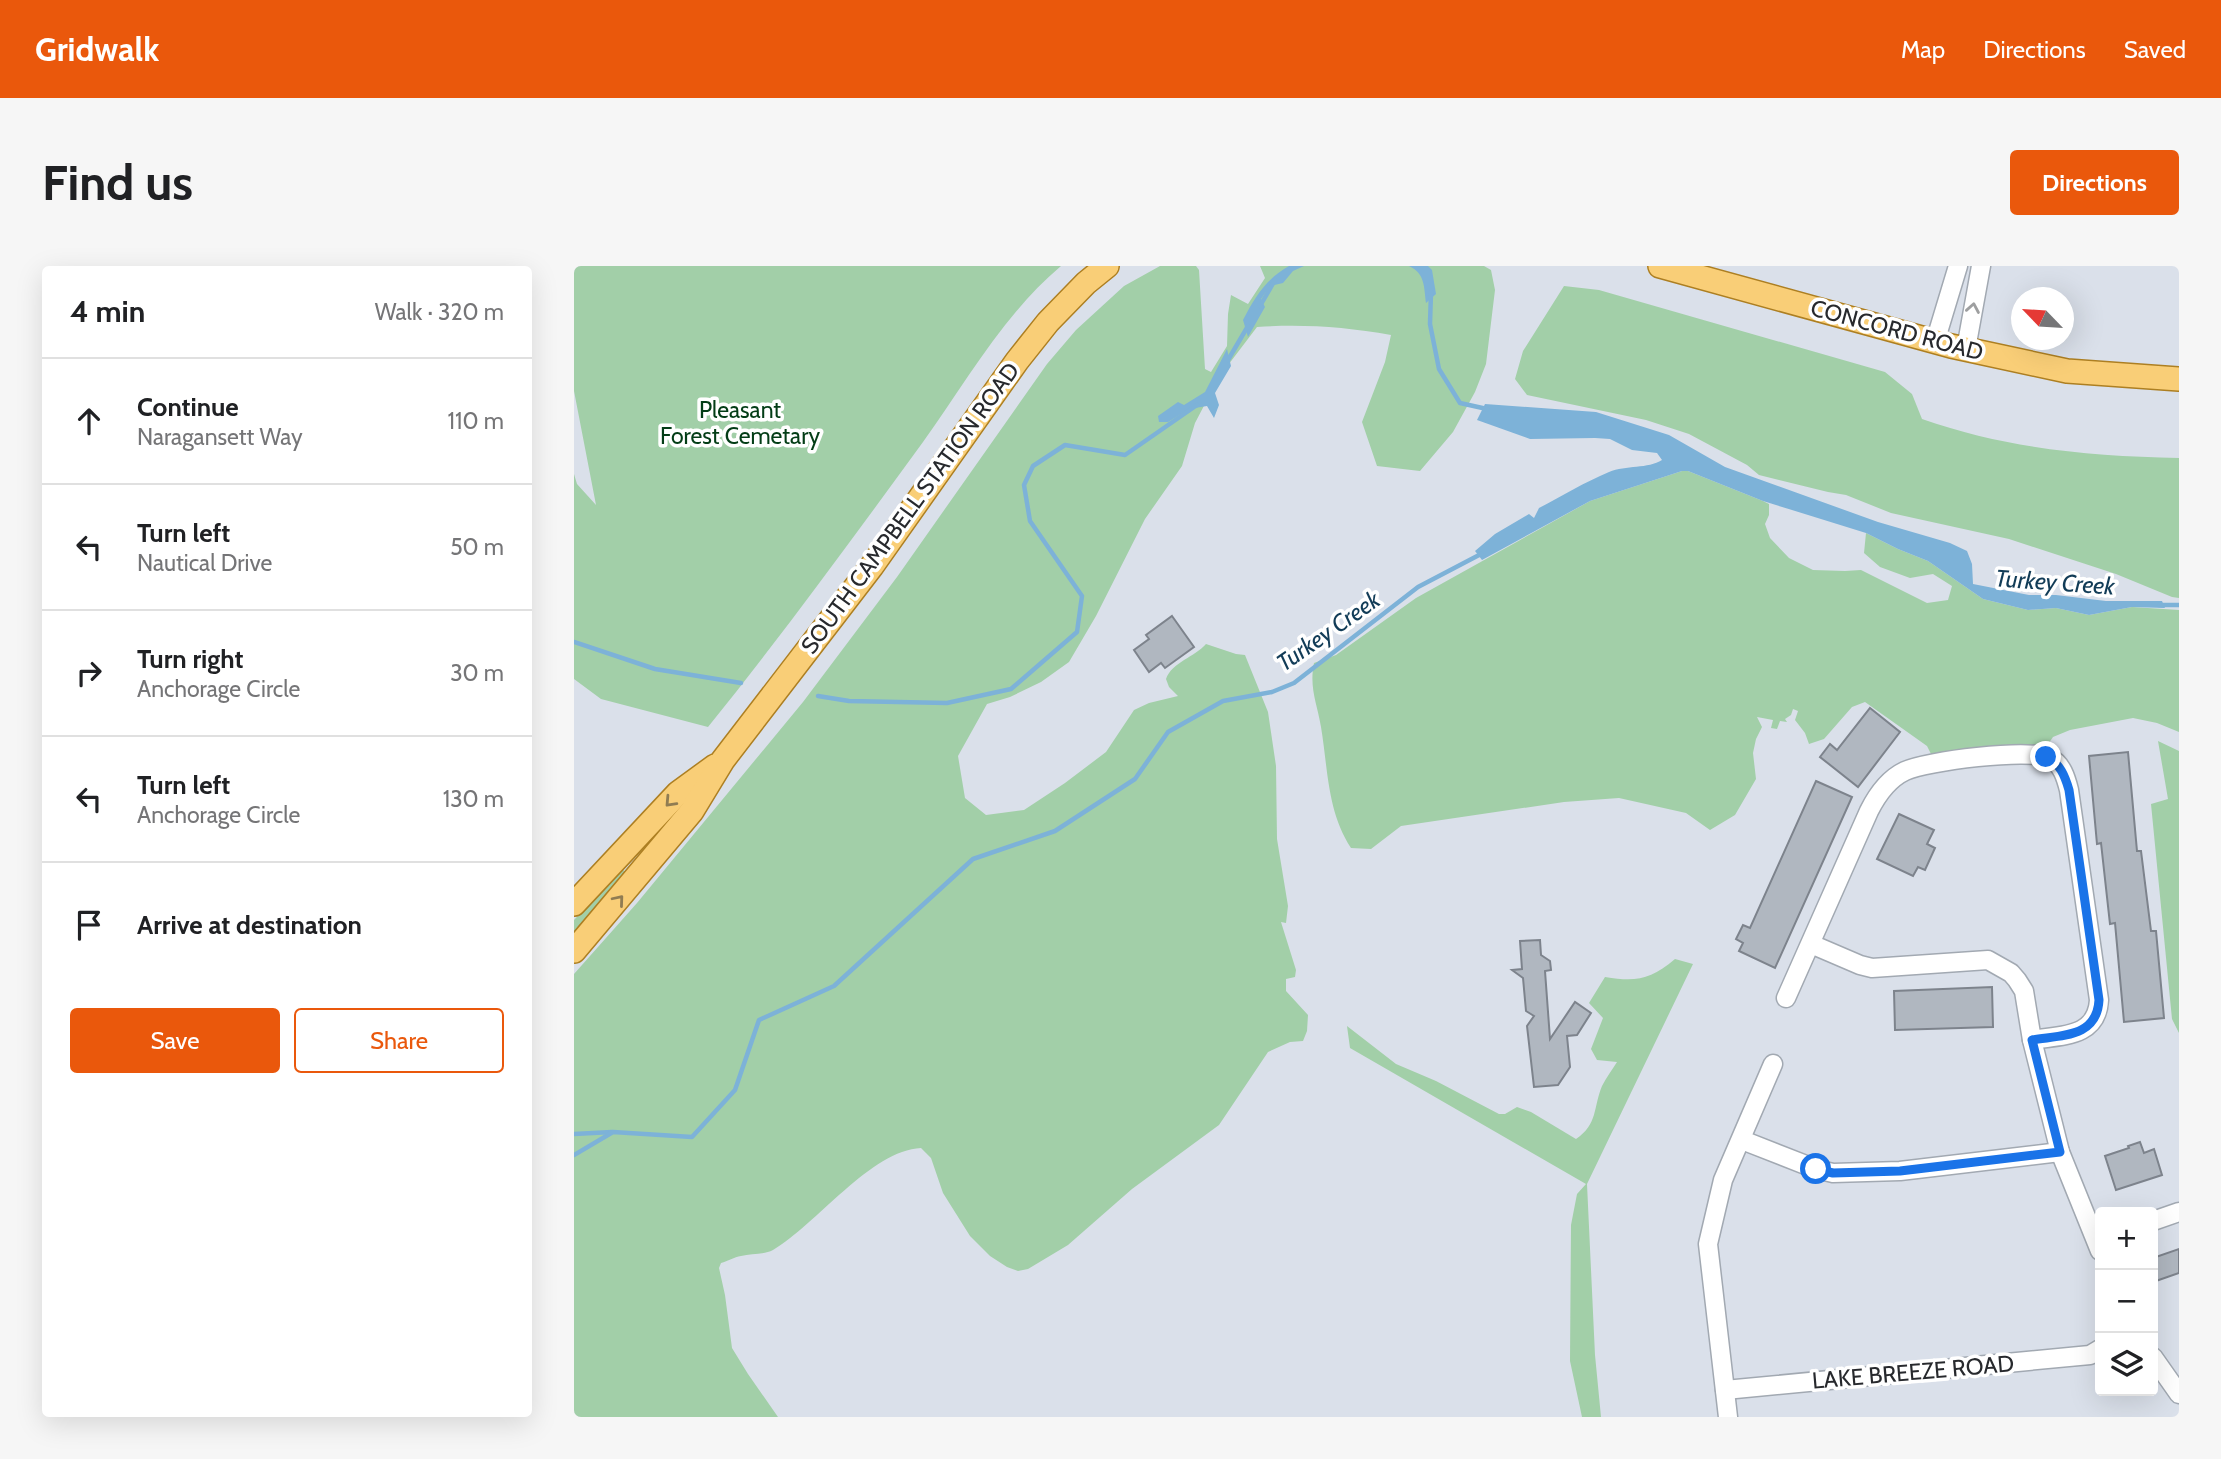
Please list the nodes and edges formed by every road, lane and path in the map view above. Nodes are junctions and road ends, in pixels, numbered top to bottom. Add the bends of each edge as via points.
1 (1107, 266) edge
2 (1660, 266) edge
3 (1958, 266) edge
4 (1981, 266) edge
5 (1707, 272) edge
6 (1935, 342) junction
7 (1966, 349) junction
8 (2179, 379) edge
9 (723, 760) junction
10 (574, 904) edge
11 (1811, 944) junction
12 (574, 951) edge
13 (1786, 998) dead end
14 (2032, 1040) junction
15 (1773, 1064) dead end
16 (1742, 1140) junction
17 (2060, 1152) junction
18 (2179, 1212) edge
19 (2158, 1219) edge
20 (2095, 1235) edge
21 (2095, 1352) edge
22 (2158, 1364) edge
23 (1725, 1390) junction
24 (2179, 1394) edge
25 (1728, 1417) edge

1 - 9 main road, SOUTH CAMPBELL STATION ROAD via 1048,322 1017,361 872,566
2 - 5 main road, CONCORD ROAD
3 - 6 street
7 -> 4 street
5 - 6 main road, CONCORD ROAD
6 - 7 main road, CONCORD ROAD
7 - 8 main road, CONCORD ROAD via 2067,371
9 -> 10 main road, SOUTH CAMPBELL STATION ROAD via 678,793
12 -> 9 main road, SOUTH CAMPBELL STATION ROAD via 692,811
11 - 13 street
11 - 14 street via 1872,968 1988,960 2011,973 2024,991
11 - 14 street via 1868,811 1896,776 1929,764 2031,754 2050,759 2063,772 2069,790 2099,1009 2082,1030
14 - 17 street
15 - 16 street
16 - 17 street via 1833,1173 1900,1171
16 - 23 street via 1723,1180 1708,1244
17 - 20 street
18 - 19 street
21 - 23 street, LAKE BREEZE ROAD
22 - 24 street
23 - 25 street

